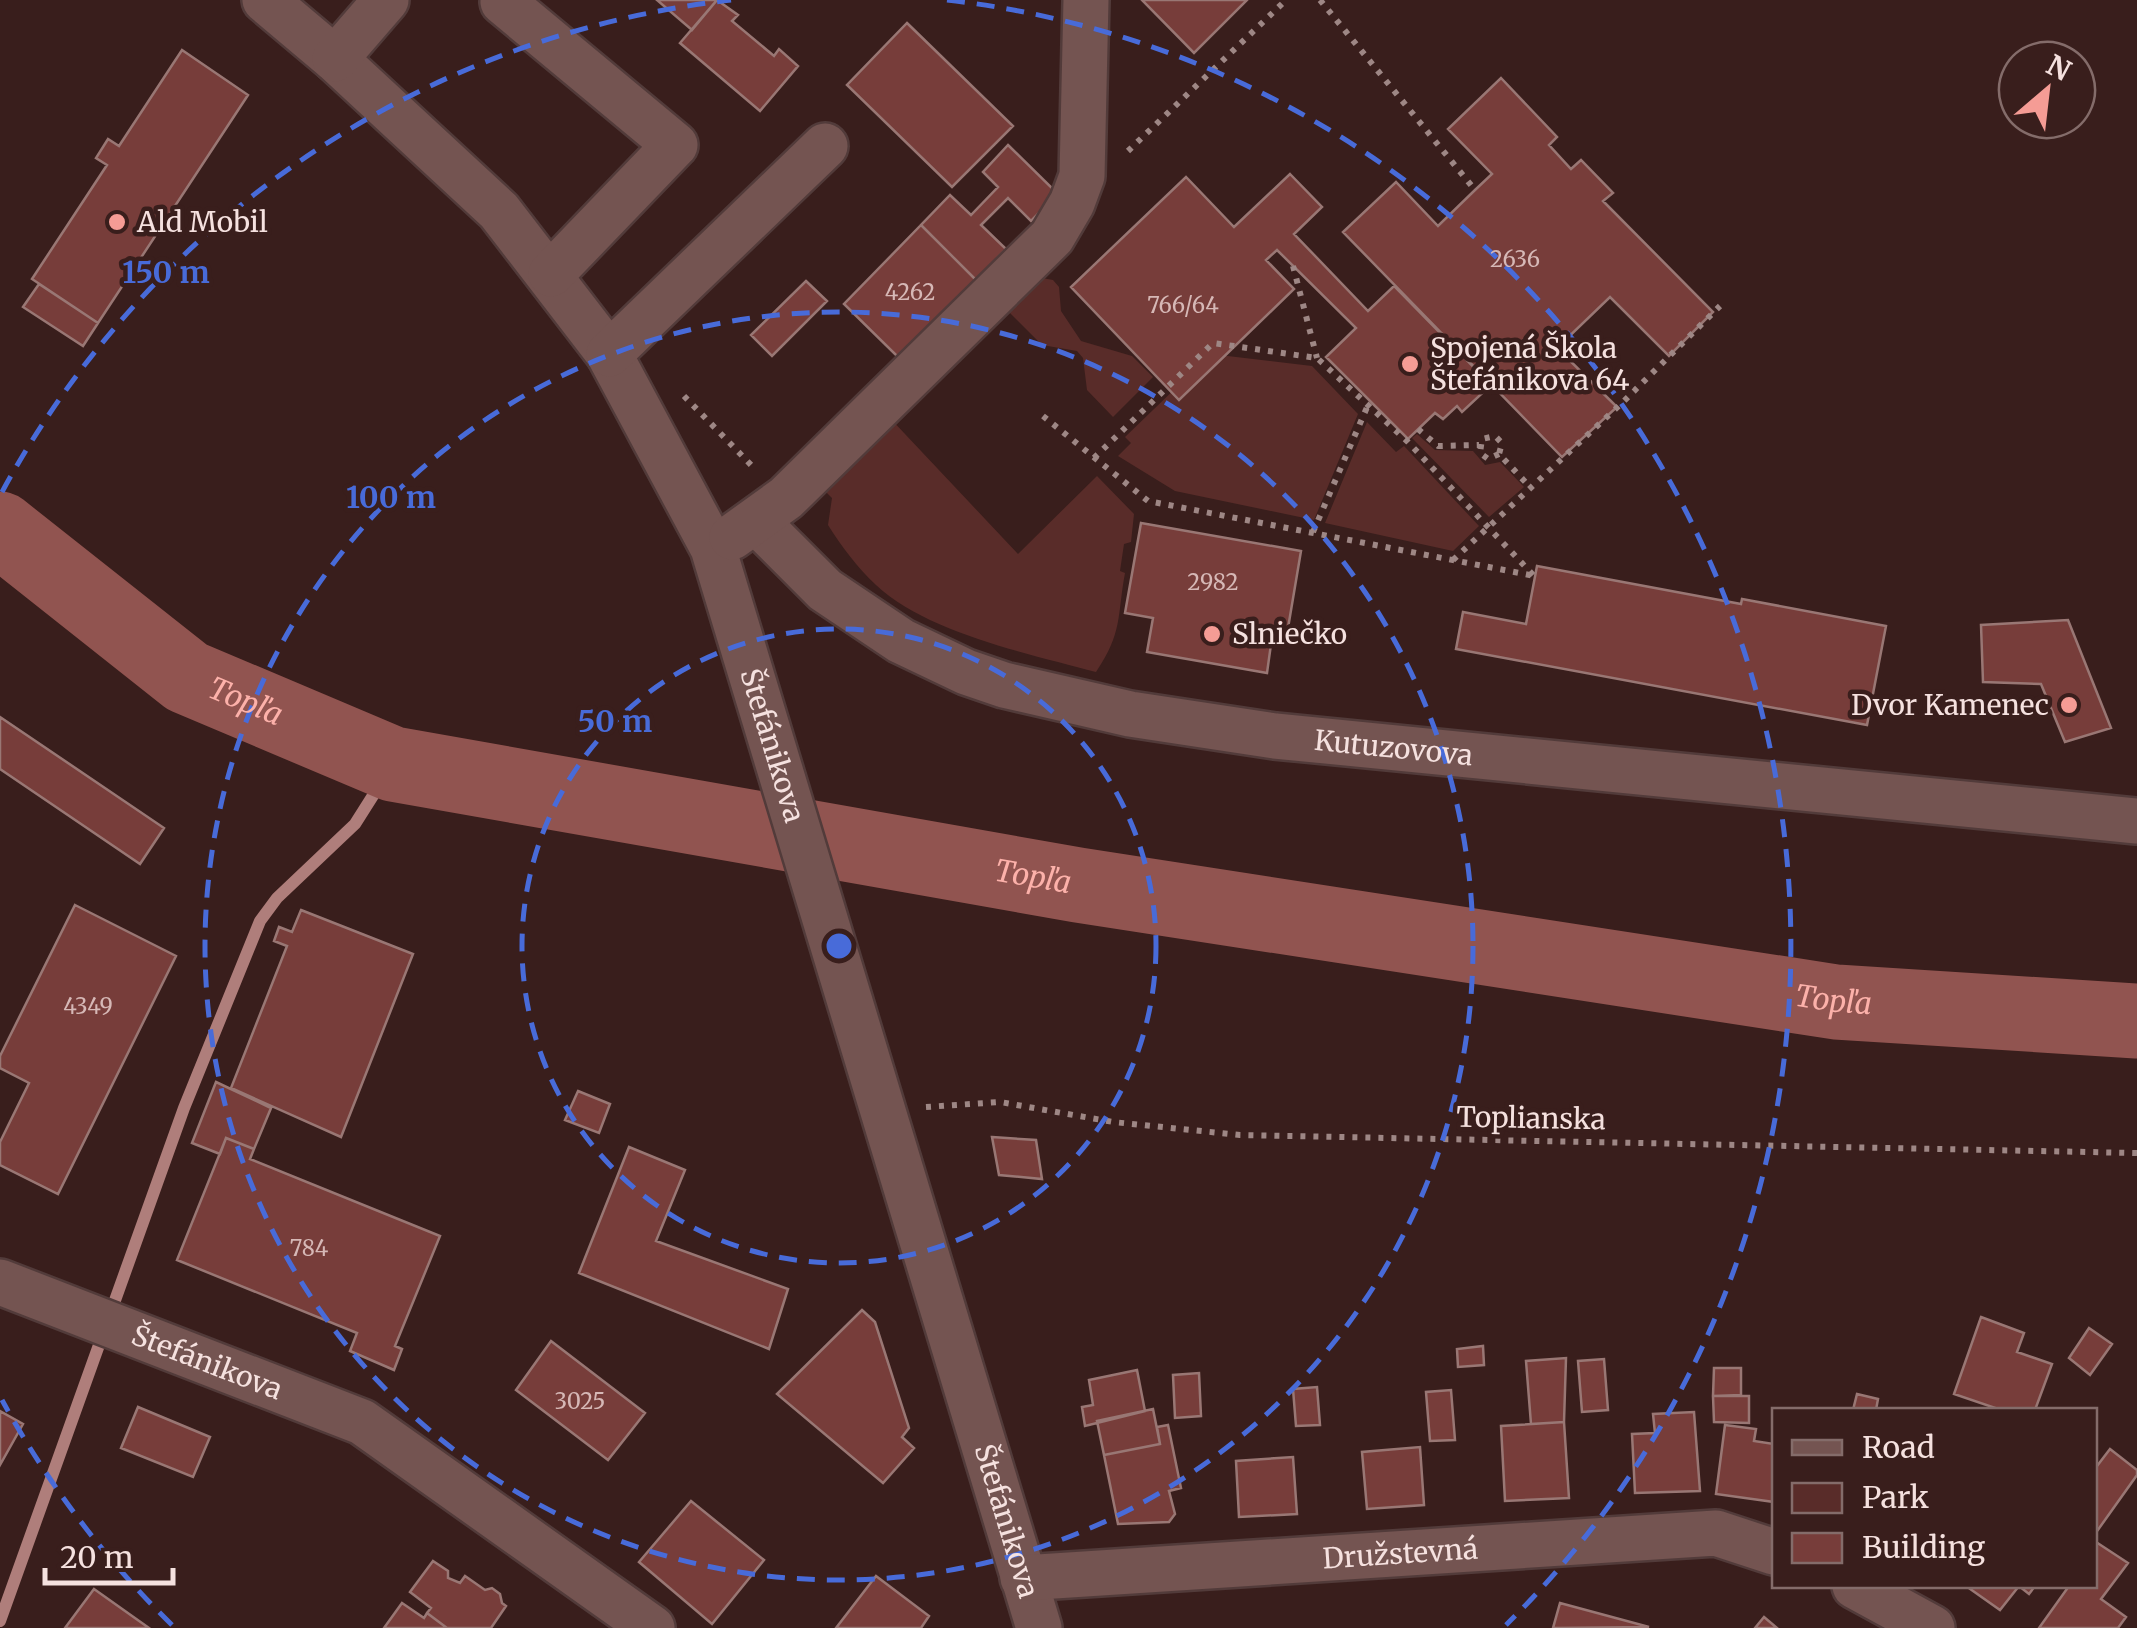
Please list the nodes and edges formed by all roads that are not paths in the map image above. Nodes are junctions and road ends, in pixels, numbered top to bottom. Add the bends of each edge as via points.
1 (265, 0) edge
2 (386, 0) edge
3 (1086, 0) edge
4 (503, 2) edge
5 (335, 59) junction
6 (825, 146) dead end
7 (550, 274) junction
8 (608, 354) junction
9 (757, 522) junction
10 (720, 567) junction
11 (2137, 821) edge
12 (0, 1282) edge
13 (1772, 1551) edge
14 (1023, 1578) junction
15 (1859, 1588) edge
16 (652, 1628) edge
17 (1039, 1628) edge
18 (1932, 1628) edge

1 - 5 street, Štefánikova
2 - 5 street
3 - 9 street via 1082,176 1052,236
4 - 7 street via 675,145
5 - 7 street, Štefánikova via 499,211
6 - 8 street
7 - 8 street, Štefánikova
8 - 10 street, Štefánikova
9 - 10 street
9 - 11 street, Kutuzovova via 825,590 901,642 1004,685 1130,714 1275,736
10 - 14 street, Štefánikova
12 - 16 street, Štefánikova via 362,1422
13 - 14 street, Družstevná via 1716,1533
14 - 17 street, Štefánikova
15 - 18 street

